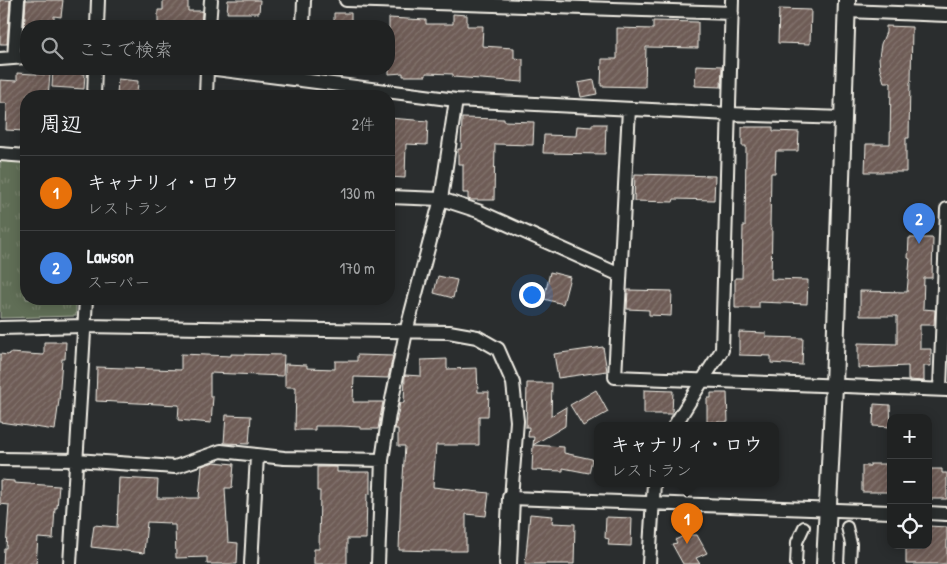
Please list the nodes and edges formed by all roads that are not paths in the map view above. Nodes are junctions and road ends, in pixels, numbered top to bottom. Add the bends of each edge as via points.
1 (18, 0) edge
2 (98, 0) edge
3 (211, 0) edge
4 (304, 0) edge
5 (346, 0) edge
6 (732, 0) edge
7 (847, 5) edge
8 (732, 13) junction
9 (947, 15) edge
10 (97, 20) edge
11 (209, 20) edge
12 (303, 20) edge
13 (20, 58) edge
14 (0, 59) edge
15 (95, 75) edge
16 (207, 75) edge
17 (307, 75) edge
18 (94, 90) edge
19 (206, 90) edge
20 (456, 100) junction
21 (629, 109) junction
22 (729, 114) junction
23 (843, 118) junction
24 (0, 154) edge
25 (20, 156) edge
26 (395, 197) edge
27 (441, 199) junction
28 (947, 209) edge
29 (620, 275) junction
30 (86, 305) edge
31 (85, 326) junction
32 (0, 328) edge
33 (406, 332) junction
34 (702, 381) junction
35 (834, 386) junction
36 (944, 390) edge
37 (677, 422) edge
38 (257, 456) junction
39 (0, 459) edge
40 (76, 460) junction
41 (382, 460) junction
42 (654, 487) edge
43 (511, 498) junction
44 (652, 502) junction
45 (827, 509) junction
46 (887, 512) edge
47 (932, 513) edge
48 (947, 514) edge
49 (804, 527) dead end
50 (847, 527) dead end
51 (70, 564) edge
52 (251, 564) edge
53 (378, 564) edge
54 (508, 564) edge
55 (649, 564) edge
56 (796, 564) edge
57 (825, 564) edge
58 (850, 564) edge

1 - 13 street
2 - 10 street
3 - 11 street
4 - 12 street
5 - 8 street
6 - 8 street
7 - 9 street
7 - 23 street
8 - 22 street
13 - 14 street
15 - 18 street
16 - 19 street
17 - 20 street
20 - 21 street
20 - 27 street
21 - 22 street
21 - 29 street
22 - 23 street
22 - 34 street via 722,350
23 - 35 street
24 - 25 street
26 - 27 street
27 - 29 street via 478,211
27 - 33 street
28 - 36 street
29 - 34 street via 615,378
30 - 31 street
31 - 32 street
31 - 33 street
31 - 40 street
33 - 41 street
33 - 43 street via 449,332 477,337 498,349 513,383 517,420
34 - 35 street
34 - 37 street
35 - 36 street
35 - 45 street
38 - 40 street via 221,451 175,467
38 - 41 street
38 - 52 street
39 - 40 street
40 - 51 street
41 - 53 street
42 - 44 street
43 - 44 street
43 - 54 street
44 - 45 street
44 - 55 street
45 - 46 street
45 - 57 street
47 - 48 street
49 - 56 street via 797,542
50 - 58 street

